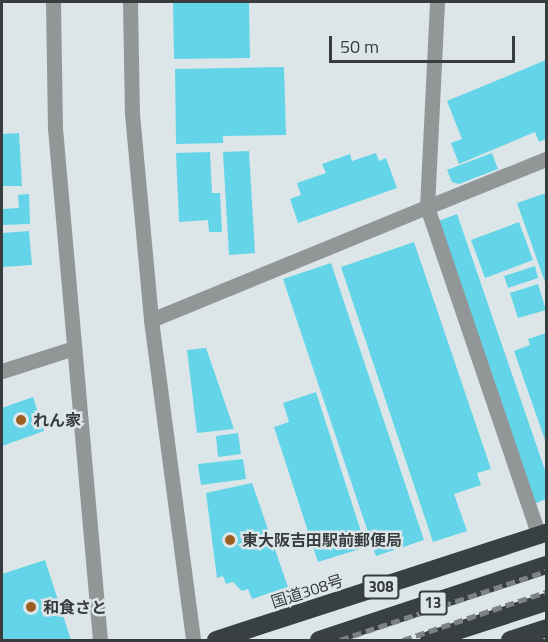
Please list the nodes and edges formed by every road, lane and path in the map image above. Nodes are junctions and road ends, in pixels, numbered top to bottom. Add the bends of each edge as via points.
1 (53, 2) edge
2 (130, 2) edge
3 (437, 2) edge
4 (546, 159) edge
5 (427, 207) junction
6 (151, 320) junction
7 (74, 348) junction
8 (2, 371) edge
9 (543, 535) edge
10 (546, 565) edge
11 (546, 602) edge
12 (546, 628) edge
13 (100, 640) edge
14 (193, 640) edge
15 (216, 640) edge
16 (319, 640) edge
17 (429, 640) edge
18 (510, 640) edge

1 - 7 street via 55,128
2 - 6 street via 132,114
3 - 5 street
4 - 5 street
5 - 6 street
5 - 9 street
6 - 14 street
7 - 8 street
7 - 13 street
9 - 15 highway, 国道308号 / 308
10 - 16 highway, 13
11 - 17 highway, 13
12 - 18 highway

